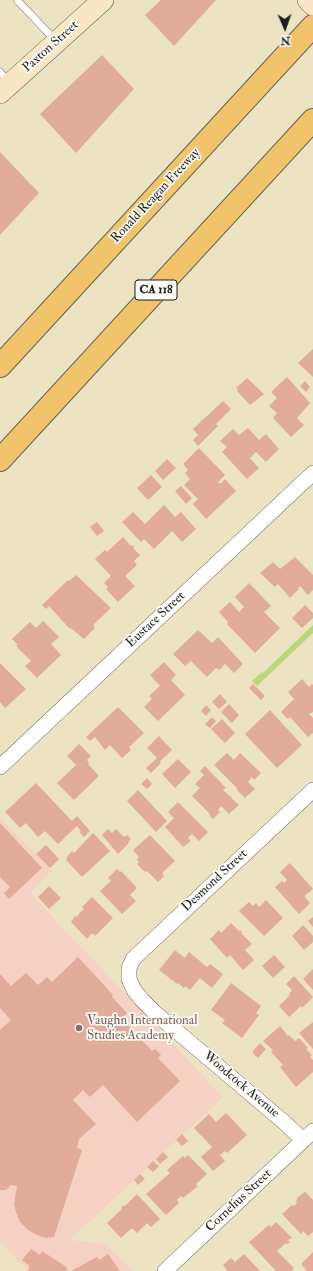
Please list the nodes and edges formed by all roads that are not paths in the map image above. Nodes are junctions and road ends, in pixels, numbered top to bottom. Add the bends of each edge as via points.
1 (17, 0) edge
2 (103, 0) edge
3 (308, 0) edge
4 (313, 5) edge
5 (313, 26) edge
6 (57, 42) junction
7 (4, 83) edge
8 (313, 120) edge
9 (0, 366) edge
10 (0, 460) edge
11 (313, 473) edge
12 (0, 767) edge
13 (313, 790) edge
14 (129, 979) joint
15 (308, 1136) edge
16 (165, 1271) edge

1 - 6 lane
2 - 6 street, Paxton Street
3 - 4 street
5 - 9 highway, Ronald Reagan Freeway
6 - 7 street, Paxton Street
8 - 10 highway, CA 118
11 - 12 street, Eustace Street
13 - 14 street, Desmond Street via 132,959
14 - 15 street, Woodcock Avenue via 134,990 154,1012 279,1118
15 - 16 street, Cornelius Street

